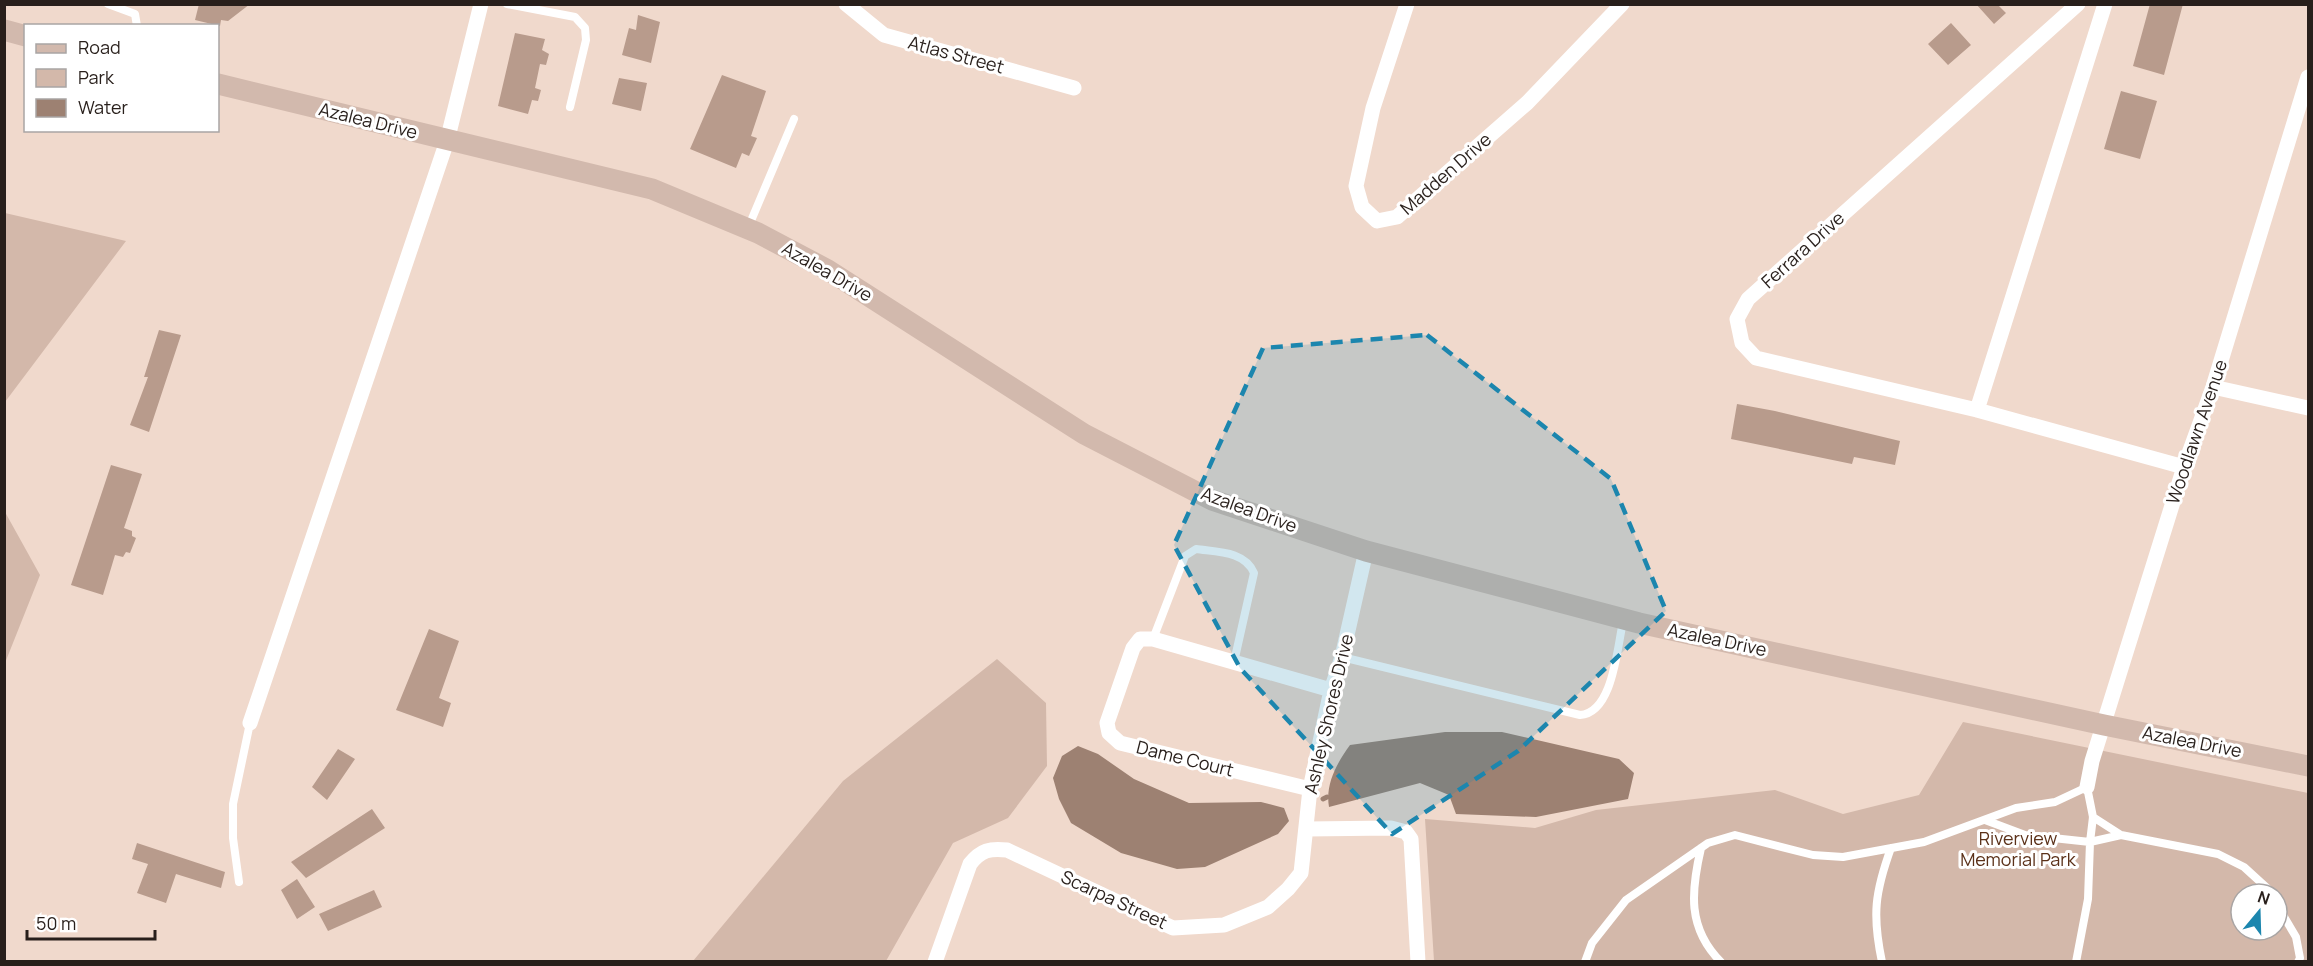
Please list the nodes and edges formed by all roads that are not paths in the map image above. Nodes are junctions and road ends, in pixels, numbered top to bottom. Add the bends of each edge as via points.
1 (108, 4) edge
2 (481, 4) edge
3 (507, 4) edge
4 (846, 4) edge
5 (1407, 4) edge
6 (1622, 4) edge
7 (2078, 4) edge
8 (2105, 4) edge
9 (137, 24) edge
10 (4, 30) edge
11 (24, 35) edge
12 (2308, 77) edge
13 (219, 84) edge
14 (1074, 88) dead end
15 (570, 107) dead end
16 (794, 119) dead end
17 (447, 141) junction
18 (748, 229) junction
19 (2213, 387) junction
20 (2308, 408) edge
21 (1977, 411) junction
22 (2184, 467) junction
23 (1366, 551) junction
24 (1624, 619) junction
25 (1153, 639) junction
26 (1342, 657) junction
27 (1234, 662) junction
28 (1331, 690) junction
29 (250, 723) joint
30 (2104, 725) junction
31 (2308, 766) edge
32 (2087, 787) junction
33 (1310, 789) junction
34 (2093, 817) junction
35 (1984, 820) junction
36 (1307, 829) junction
37 (2121, 835) junction
38 (2090, 842) junction
39 (1701, 848) junction
40 (1891, 848) junction
41 (238, 882) dead end
42 (2260, 882) edge
43 (2289, 925) edge
44 (935, 962) edge
45 (1418, 962) edge
46 (1585, 962) edge
47 (1721, 962) edge
48 (1882, 962) edge
49 (2076, 962) edge
50 (2298, 962) edge

1 - 9 lane via 135,14
2 - 17 street
3 - 15 lane via 575,17 585,28 586,40
4 - 14 street, Atlas Street via 884,35
5 - 6 street, Madden Drive via 1372,108 1356,186 1362,207 1377,221 1397,217 1527,104
7 - 21 street, Ferrara Drive via 1748,299 1737,319 1742,343 1756,358
8 - 21 street
10 - 11 street
12 - 19 street, Woodlawn Avenue
13 - 17 street, Azalea Drive
16 - 18 lane
17 - 18 street, Azalea Drive via 652,189
17 - 29 street
18 - 23 street, Azalea Drive via 828,270 1084,434 1212,500
19 - 20 street
19 - 22 street, Woodlawn Avenue
21 - 22 street, Ferrara Drive
22 - 30 street, Woodlawn Avenue
23 - 24 street, Azalea Drive
23 - 26 street, Ashley Shores Drive
24 - 26 lane via 1606,696 1588,715
24 - 30 street, Azalea Drive
25 - 27 street
25 - 27 lane via 1185,556 1196,549 1240,556 1251,564 1254,573
25 - 33 street, Dame Court via 1140,639 1133,648 1107,723 1109,733 1120,743
26 - 28 street, Ashley Shores Drive
27 - 28 street
28 - 33 street, Ashley Shores Drive
29 - 41 lane via 233,804
30 - 31 street, Azalea Drive
30 - 32 street, Woodlawn Avenue
32 - 34 lane
32 - 35 lane via 2055,802 2016,808
33 - 36 street, Ashley Shores Drive
34 - 37 lane
34 - 38 lane
35 - 38 lane via 2025,835
35 - 40 lane via 1924,842
36 - 44 street, Scarpa Street via 1301,873 1288,889 1268,907 1224,925 1173,928 1007,850 992,848 978,854 970,864
36 - 45 street via 1391,828 1406,832 1411,839
37 - 38 lane
37 - 42 lane via 2218,854 2244,867
38 - 49 lane via 2088,899
39 - 40 lane via 1735,835 1813,855 1843,857
39 - 46 lane via 1626,900 1592,943
39 - 47 lane via 1694,893 1696,923 1701,938
40 - 48 lane via 1876,899
43 - 50 lane via 2296,937

